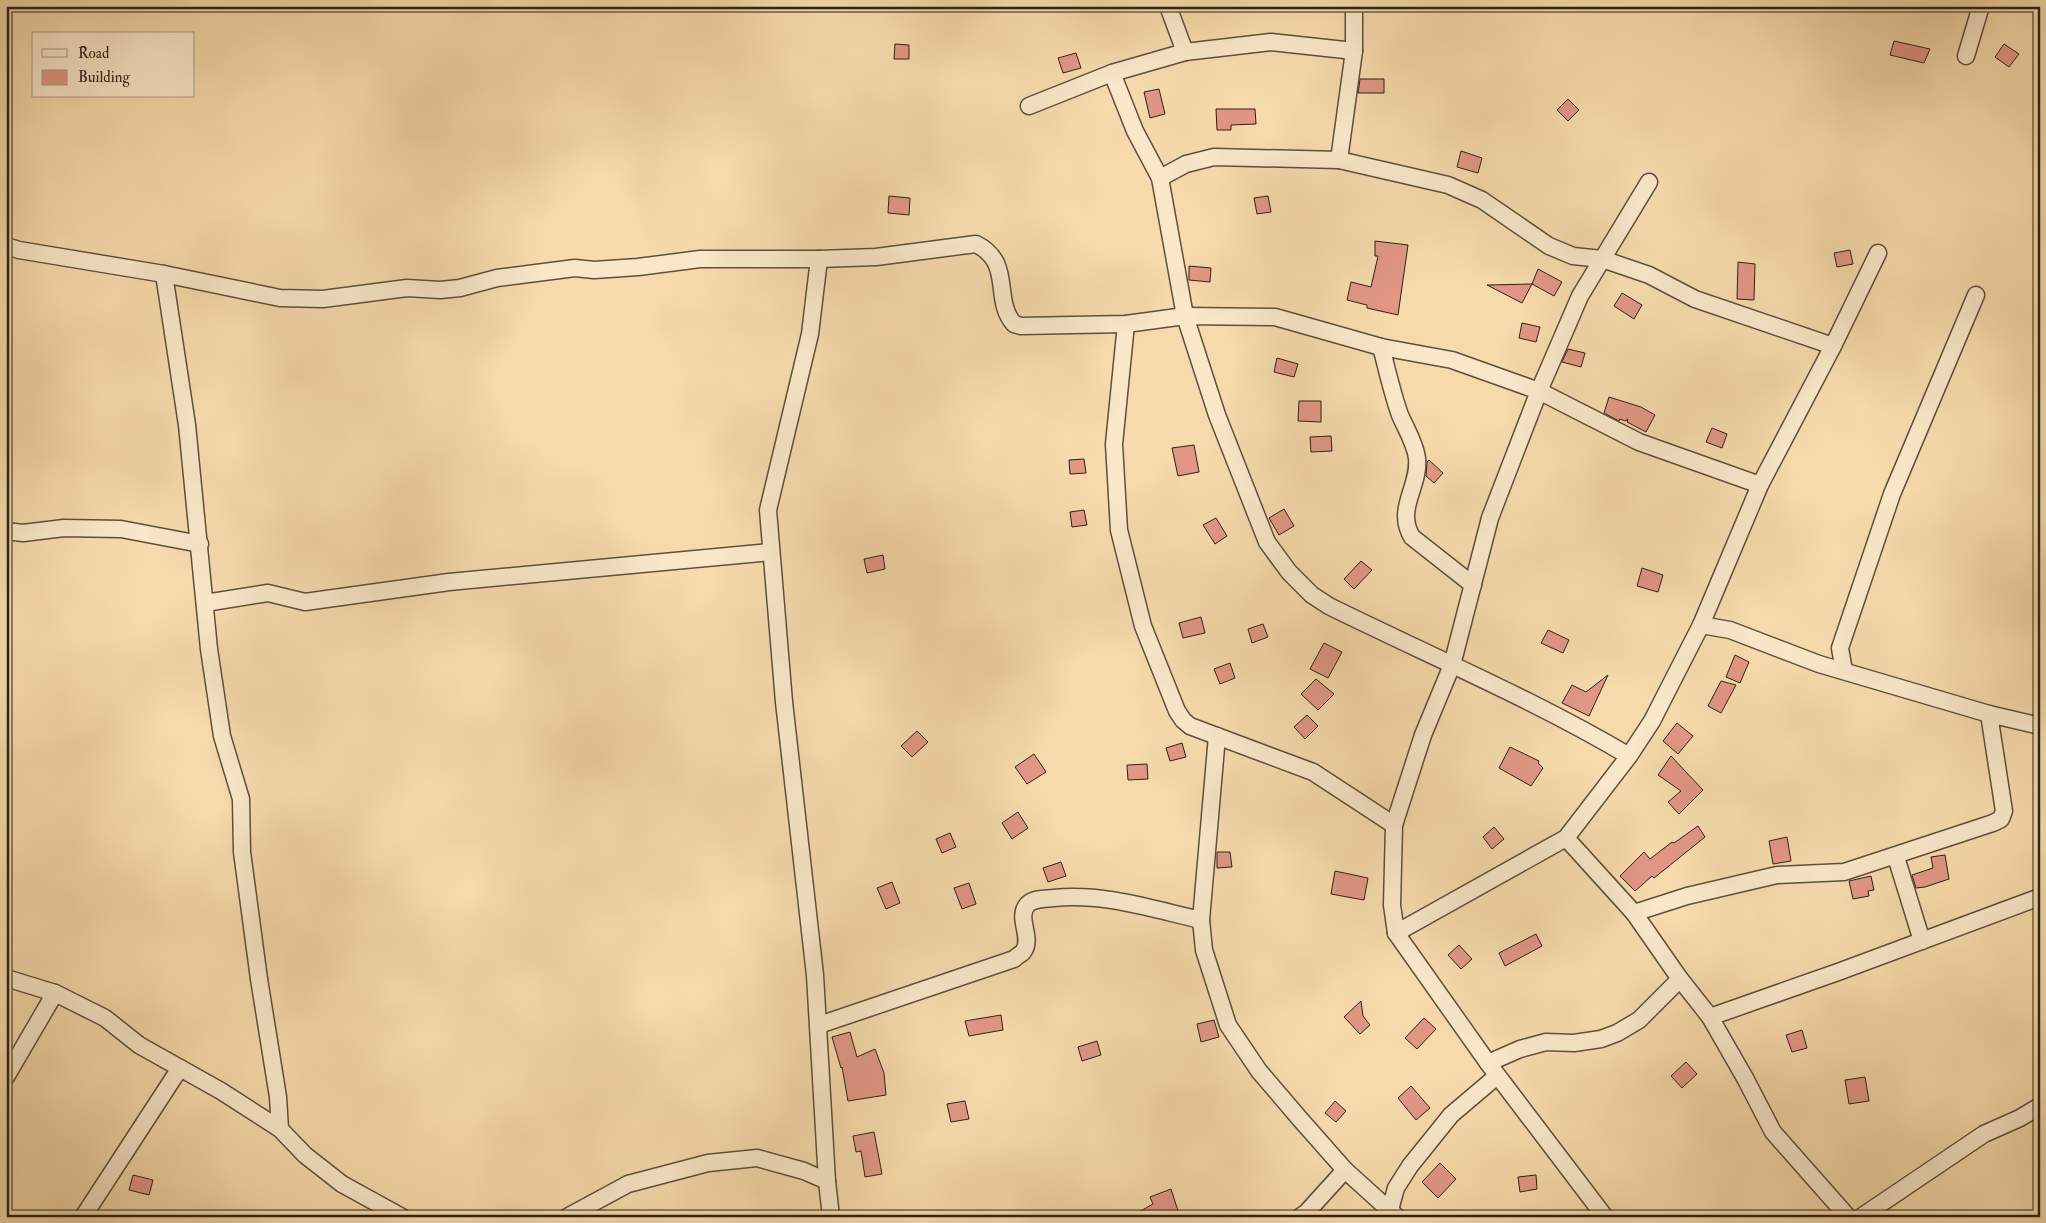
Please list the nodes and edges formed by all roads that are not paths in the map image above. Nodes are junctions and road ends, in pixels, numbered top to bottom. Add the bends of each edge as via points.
1 (1168, 6) edge
2 (1354, 6) edge
3 (1981, 6) edge
4 (1354, 51) junction
5 (1185, 52) junction
6 (1966, 56) dead end
7 (1112, 73) junction
8 (1029, 106) dead end
9 (1339, 160) junction
10 (1160, 178) junction
11 (1648, 182) dead end
12 (6, 246) edge
13 (1878, 253) dead end
14 (819, 259) junction
15 (1602, 259) junction
16 (164, 274) junction
17 (1976, 295) dead end
18 (1185, 316) junction
19 (1126, 324) junction
20 (1833, 346) junction
21 (1381, 347) junction
22 (1539, 390) junction
23 (1760, 485) junction
24 (6, 531) edge
25 (200, 544) junction
26 (771, 552) junction
27 (1473, 585) junction
28 (205, 604) junction
29 (1701, 625) junction
30 (1840, 648) junction
31 (1818, 664) junction
32 (1452, 665) junction
33 (1844, 671) junction
34 (1988, 714) junction
35 (2040, 726) edge
36 (1217, 736) junction
37 (1629, 756) junction
38 (1394, 825) junction
39 (1566, 838) junction
40 (1896, 857) junction
41 (2040, 897) edge
42 (1634, 913) junction
43 (1201, 920) junction
44 (1396, 934) junction
45 (1922, 941) junction
46 (6, 978) edge
47 (1680, 979) junction
48 (55, 993) junction
49 (1710, 1017) junction
50 (819, 1025) junction
51 (180, 1068) junction
52 (1492, 1069) junction
53 (6, 1077) edge
54 (2040, 1106) edge
55 (280, 1129) junction
56 (1345, 1170) junction
57 (827, 1181) junction
58 (1393, 1213) edge
59 (84, 1217) edge
60 (402, 1217) edge
61 (566, 1217) edge
62 (831, 1217) edge
63 (1300, 1217) edge
64 (1606, 1217) edge
65 (1848, 1217) edge
66 (1861, 1217) edge

1 - 5 street
2 - 4 street
3 - 6 street
4 - 5 street via 1272,42
4 - 9 street
5 - 7 street
7 - 8 street
7 - 10 street via 1135,131
9 - 10 street via 1214,157 1186,164
9 - 15 street via 1448,185 1482,200 1549,246 1573,256
10 - 18 street
11 - 15 street
12 - 16 street
13 - 20 street
14 - 16 street via 700,259 638,267 575,268 498,278 460,288 407,288 323,299 280,298
14 - 19 street via 876,257 976,244 987,249 997,262 1007,312 1014,324
14 - 26 street via 810,334 768,510
15 - 20 street via 1649,275 1695,299
15 - 22 street via 1580,296
16 - 25 street via 187,425
17 - 30 street via 1892,494
18 - 19 street
18 - 21 street via 1275,317
18 - 32 street via 1216,415 1267,542 1289,572 1329,606
19 - 36 street via 1114,444 1119,530 1143,626 1177,711 1190,726
20 - 23 street
21 - 22 street via 1452,360
21 - 27 street via 1417,460 1405,516 1407,528 1412,537
22 - 23 street via 1639,442
22 - 27 street via 1490,518
23 - 29 street
24 - 25 street via 121,528
25 - 28 street
26 - 28 street via 449,582 305,602 268,593
26 - 50 street
27 - 32 street
28 - 55 street via 222,736 241,799 242,852
29 - 31 street via 1730,630
29 - 37 street via 1652,721
30 - 31 street
30 - 33 street
31 - 33 street
32 - 37 street via 1575,724
32 - 38 street via 1423,735
33 - 34 street
34 - 35 street
34 - 40 street via 2004,811 2001,819
36 - 38 street via 1313,772
36 - 43 street
37 - 39 street
38 - 44 street via 1392,905
39 - 42 street
39 - 44 street
40 - 42 street via 1844,872 1777,875 1687,896
40 - 45 street
41 - 45 street
42 - 47 street
43 - 50 street via 1103,898 1036,899 1027,905 1023,913 1027,942 1024,951 1014,958
43 - 56 street via 1204,950 1228,1025 1259,1071
44 - 52 street
45 - 49 street
46 - 48 street
47 - 49 street
47 - 52 street via 1639,1020 1617,1033 1600,1039 1574,1043 1546,1042 1520,1049
48 - 51 street via 105,1018 139,1045
48 - 53 street
49 - 65 street via 1746,1078 1768,1125
50 - 57 street
51 - 55 street
51 - 59 street
52 - 58 street via 1451,1115 1396,1188
52 - 64 street
54 - 66 street via 1984,1134
55 - 60 street via 305,1155 342,1184
56 - 58 street
56 - 63 street
57 - 61 street via 757,1158 708,1163 628,1184
57 - 62 street

